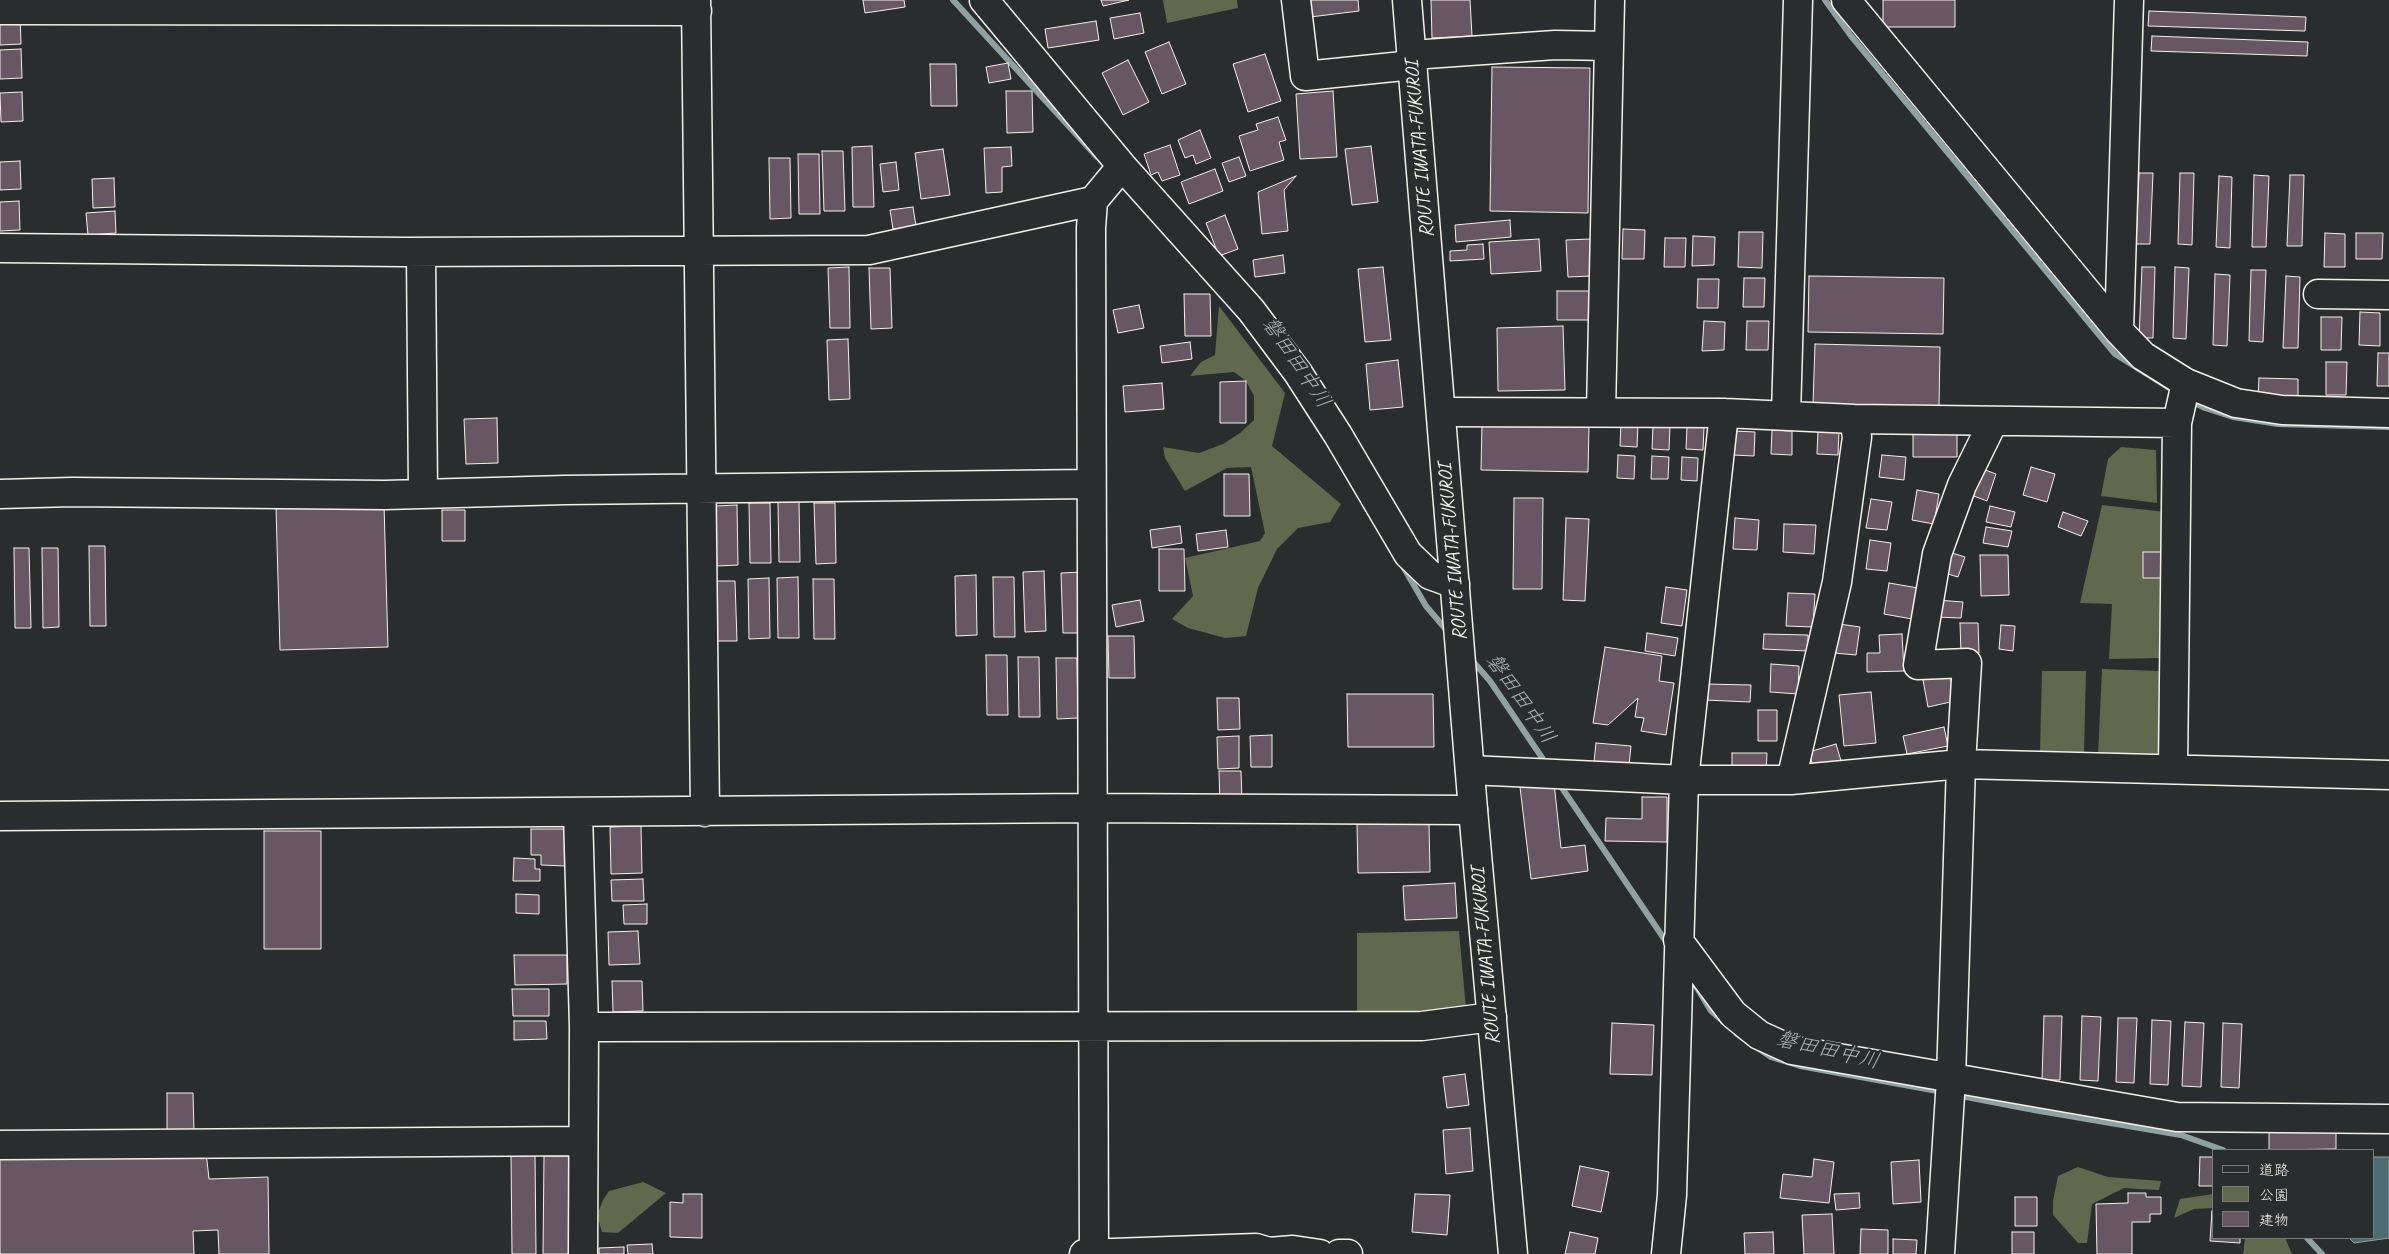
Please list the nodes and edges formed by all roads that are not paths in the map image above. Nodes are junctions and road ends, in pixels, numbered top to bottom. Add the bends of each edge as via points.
1 (1296, 0) edge
2 (1407, 0) edge
3 (1610, 0) edge
4 (1798, 0) edge
5 (1846, 0) edge
6 (2128, 0) edge
7 (986, 1) edge
8 (697, 5) edge
9 (0, 10) edge
10 (1609, 46) junction
11 (1412, 60) junction
12 (1122, 166) junction
13 (1093, 201) junction
14 (0, 248) edge
15 (700, 251) junction
16 (421, 252) junction
17 (2318, 294) dead end
18 (2389, 295) edge
19 (2119, 331) junction
20 (2186, 383) junction
21 (1442, 412) junction
22 (1601, 412) junction
23 (1724, 413) junction
24 (2389, 413) edge
25 (1786, 415) junction
26 (1854, 419) junction
27 (1993, 422) junction
28 (2177, 423) junction
29 (1090, 484) junction
30 (702, 488) junction
31 (0, 494) edge
32 (423, 494) junction
33 (1455, 584) junction
34 (1961, 764) junction
35 (1470, 770) junction
36 (2173, 770) junction
37 (2389, 775) edge
38 (1684, 780) junction
39 (1791, 780) junction
40 (1093, 808) junction
41 (1473, 810) junction
42 (578, 812) junction
43 (705, 812) junction
44 (0, 816) edge
45 (1678, 940) junction
46 (1492, 1017) junction
47 (584, 1027) junction
48 (1094, 1027) junction
49 (1951, 1090) junction
50 (2389, 1119) edge
51 (582, 1141) junction
52 (0, 1145) edge
53 (583, 1254) edge
54 (1084, 1254) edge
55 (1094, 1254) edge
56 (1320, 1254) edge
57 (1339, 1254) edge
58 (1348, 1254) edge
59 (1513, 1254) edge
60 (1666, 1254) edge
61 (1940, 1254) edge

1 - 11 street via 1305,76
2 - 11 street, ROUTE IWATA-FUKUROI
3 - 10 street
4 - 25 street
5 - 19 street
6 - 19 street
7 - 12 street
8 - 9 street
8 - 15 street
10 - 11 street via 1555,45
10 - 22 street
11 - 21 street, ROUTE IWATA-FUKUROI
12 - 13 street
12 - 33 street via 1251,310 1298,373 1408,554 1430,575
13 - 15 street via 869,250
13 - 29 street
14 - 16 street
15 - 16 street
15 - 30 street
16 - 32 street
17 - 18 street
19 - 20 street via 2143,356
20 - 24 street via 2236,403 2282,410
20 - 28 street
21 - 22 street
21 - 33 street, ROUTE IWATA-FUKUROI
22 - 23 street
23 - 25 street
23 - 38 street
25 - 26 street
26 - 27 street
26 - 39 street via 1857,437 1837,582
27 - 28 street
27 - 34 street via 1962,485 1937,554 1918,664 1967,663
28 - 36 street
29 - 30 street
29 - 40 street
30 - 32 street
30 - 43 street
31 - 32 street
33 - 35 street, ROUTE IWATA-FUKUROI
34 - 36 street
34 - 39 street
34 - 49 street
35 - 38 street
35 - 41 street, ROUTE IWATA-FUKUROI
36 - 37 street
38 - 39 street
38 - 45 street
40 - 41 street
40 - 43 street
40 - 48 street
41 - 46 street, ROUTE IWATA-FUKUROI
42 - 43 street
42 - 44 street
42 - 47 street
45 - 49 street via 1733,1014 1759,1034 1792,1050
45 - 60 street via 1672,1195
46 - 48 street via 1422,1026
46 - 59 street, ROUTE IWATA-FUKUROI
47 - 48 street
47 - 51 street
48 - 55 street
49 - 50 street via 2177,1117
49 - 61 street
51 - 52 street
51 - 53 street
54 - 55 street
55 - 56 street via 1256,1248 1269,1252 1293,1250
57 - 58 street

